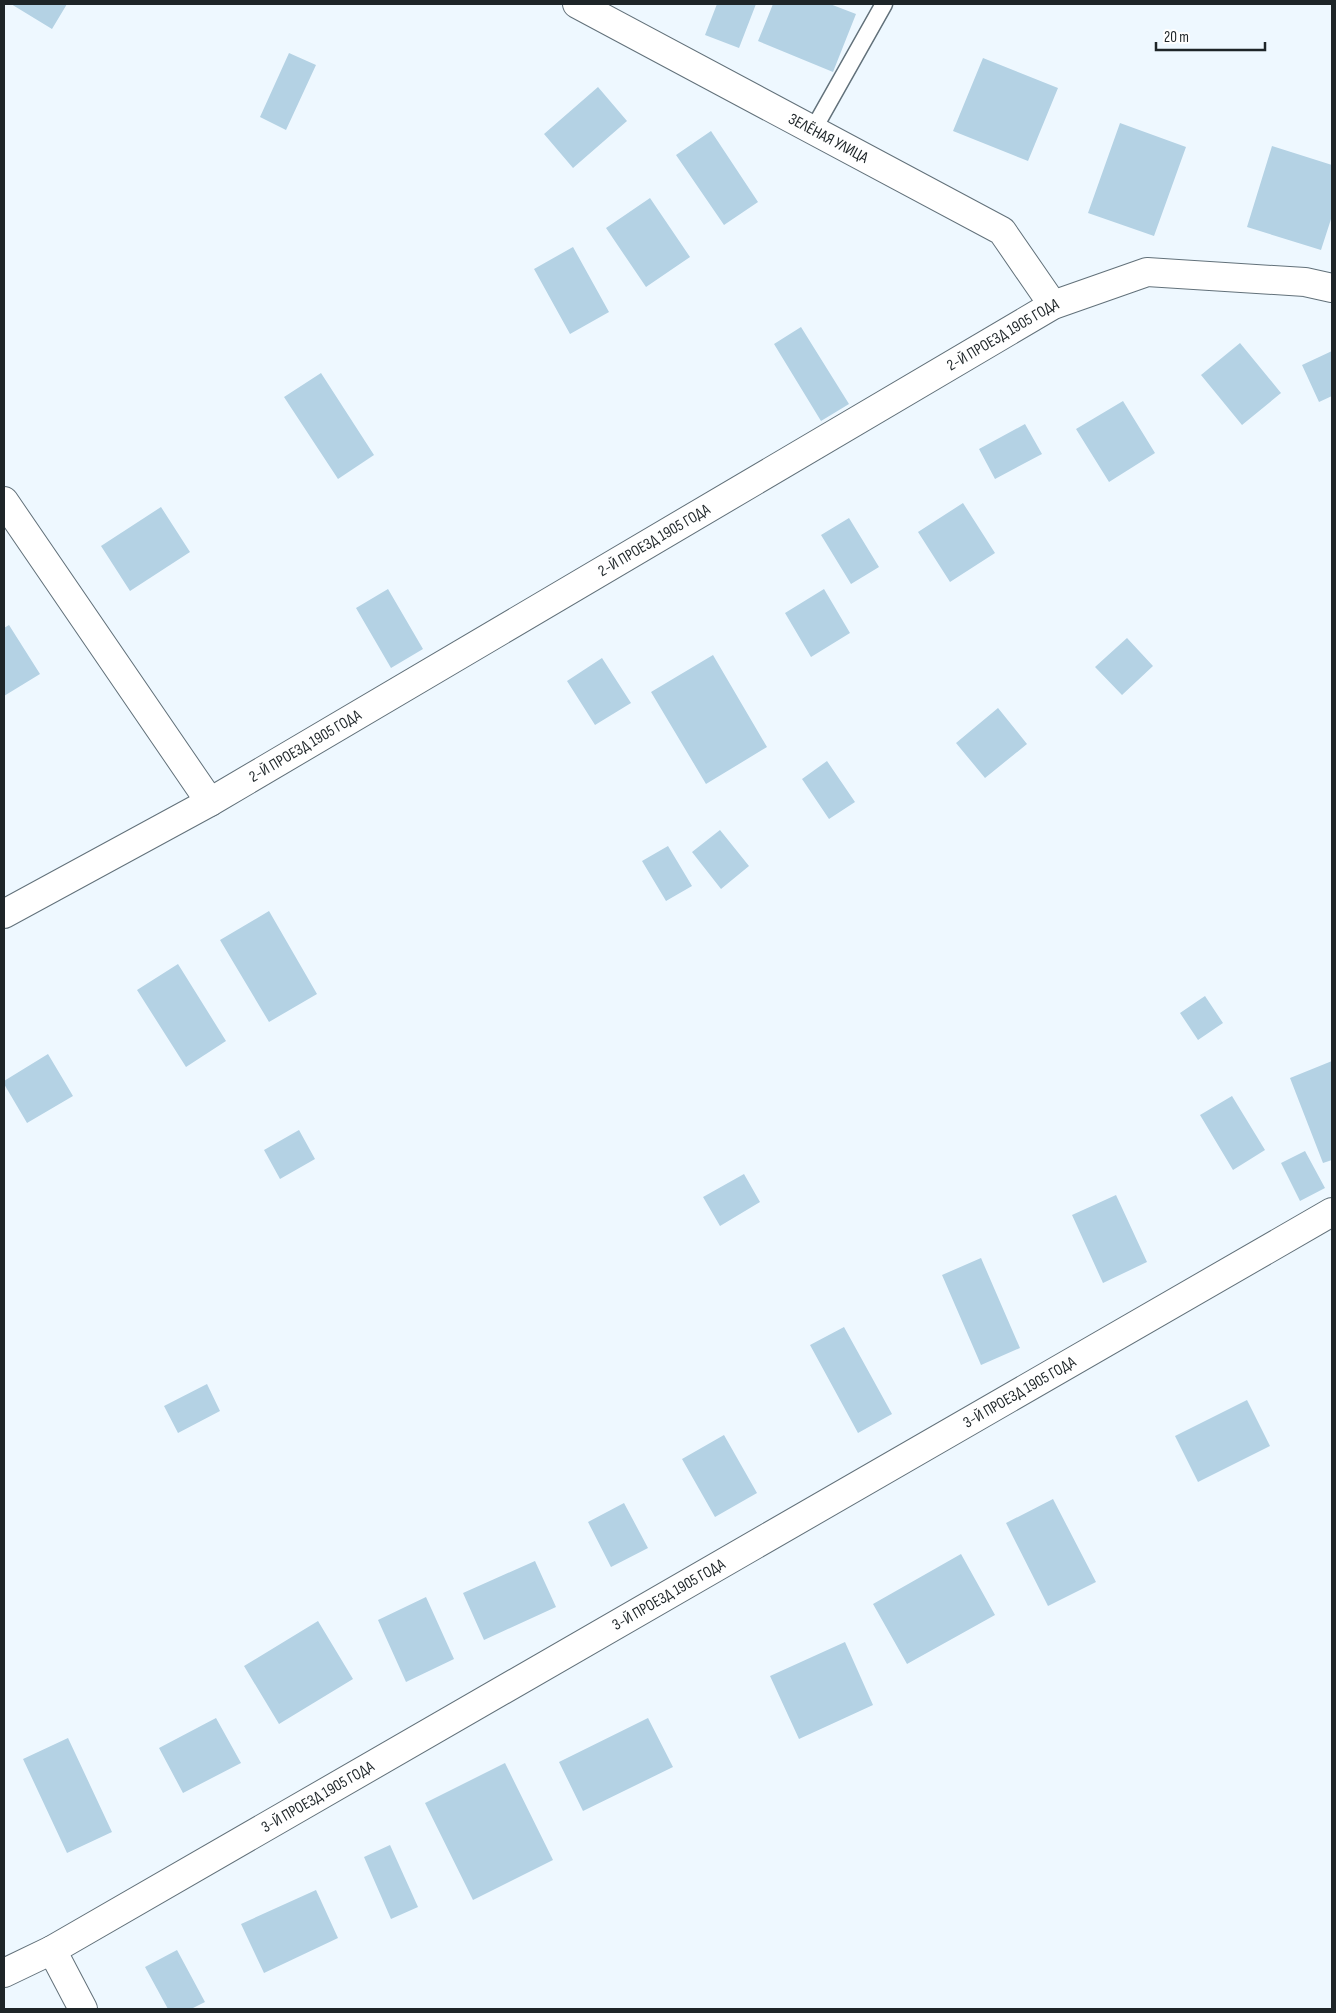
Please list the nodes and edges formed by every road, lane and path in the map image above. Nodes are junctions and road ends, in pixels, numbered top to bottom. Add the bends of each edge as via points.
1 (577, 4) edge
2 (884, 4) edge
3 (813, 130) junction
4 (1332, 288) edge
5 (1053, 304) junction
6 (4, 501) edge
7 (210, 802) junction
8 (4, 914) edge
9 (1332, 1212) edge
10 (52, 1950) junction
11 (4, 1973) edge
12 (82, 2009) edge

1 - 3 street, ЗЕЛЁНАЯ УЛИЦА
2 - 3 lane
3 - 5 street, ЗЕЛЁНАЯ УЛИЦА via 1002,230
4 - 5 street, 2-Й ПРОЕЗД 1905 ГОДА via 1305,282 1147,272
5 - 7 street, 2-Й ПРОЕЗД 1905 ГОДА
6 - 7 street
7 - 8 street, 2-Й ПРОЕЗД 1905 ГОДА
9 - 10 street, 3-Й ПРОЕЗД 1905 ГОДА
10 - 11 street, 3-Й ПРОЕЗД 1905 ГОДА
10 - 12 street

